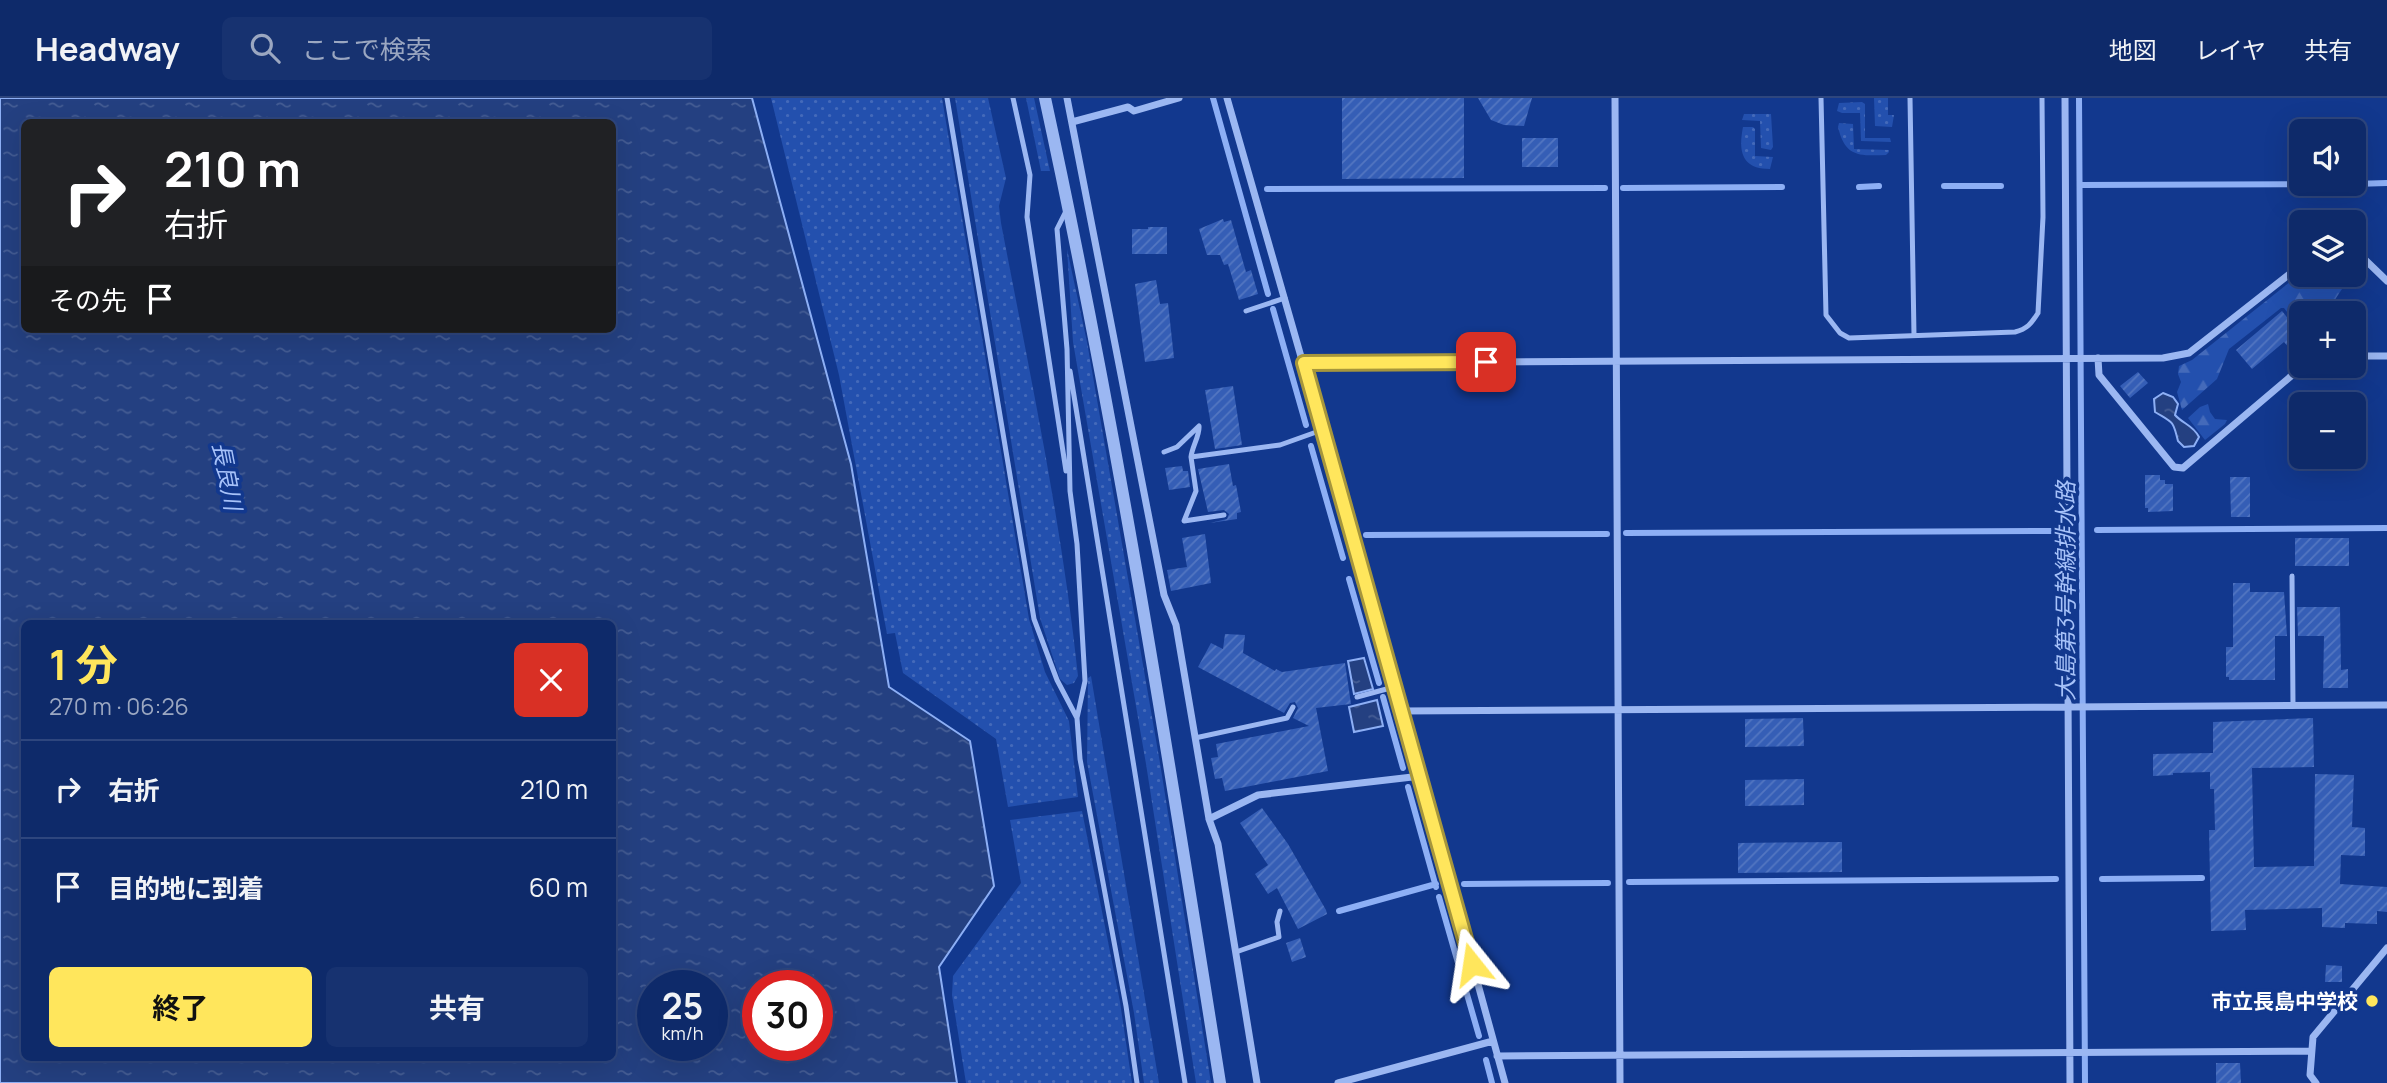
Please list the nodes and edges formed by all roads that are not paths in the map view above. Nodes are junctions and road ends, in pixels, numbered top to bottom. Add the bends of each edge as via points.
1 (947, 98) edge
2 (1013, 98) edge
3 (1045, 98) edge
4 (1067, 98) edge
5 (1179, 98) edge
6 (1227, 98) edge
7 (1615, 98) edge
8 (1821, 98) edge
9 (1910, 98) edge
10 (2042, 98) edge
11 (2066, 98) edge
12 (1072, 122) junction
13 (1068, 205) junction
14 (2366, 261) edge
15 (2289, 274) edge
16 (2387, 281) edge
17 (1285, 298) junction
18 (1246, 311) dead end
19 (1914, 335) junction
20 (1067, 349) junction
21 (2366, 356) edge
22 (2387, 356) edge
23 (2070, 358) junction
24 (2095, 358) junction
25 (1616, 361) junction
26 (1304, 363) junction
27 (2289, 378) edge
28 (1322, 430) junction
29 (1164, 452) dead end
30 (1191, 457) junction
31 (1070, 491) junction
32 (1224, 514) dead end
33 (2292, 576) dead end
34 (1394, 687) junction
35 (1357, 697) dead end
36 (2387, 705) edge
37 (2293, 706) junction
38 (1293, 707) dead end
39 (2073, 707) junction
40 (1618, 708) junction
41 (1401, 711) junction
42 (1077, 718) junction
43 (1195, 738) junction
44 (1421, 776) junction
45 (1209, 819) junction
46 (1280, 911) dead end
47 (2387, 948) edge
48 (1236, 952) junction
49 (1493, 1041) junction
50 (2310, 1051) junction
51 (2074, 1053) junction
52 (1620, 1055) junction
53 (1497, 1056) junction
54 (1137, 1083) edge
55 (1185, 1083) edge
56 (1220, 1083) edge
57 (1257, 1083) edge
58 (1338, 1083) edge
59 (1505, 1083) edge
60 (1620, 1083) edge
61 (2070, 1083) edge
62 (2316, 1083) edge

1 - 42 lane via 1034,619 1056,680
2 - 31 lane via 1030,175 1027,217
3 - 13 street
4 - 12 street
5 - 12 street
6 - 17 street
7 - 25 street
8 - 19 lane via 1826,315 1849,338
9 - 19 lane
10 - 19 lane via 2038,313 2026,329 2015,332
11 - 23 street
12 - 43 street
13 - 20 lane via 1057,229
13 - 56 street via 1170,761
14 - 16 street
15 - 24 street via 2189,353 2163,358
17 - 18 lane
17 - 26 street
20 - 31 lane
20 - 55 lane
21 - 22 street
23 - 24 street
23 - 25 street
23 - 39 street
24 - 27 street via 2099,375 2174,467 2183,468
25 - 26 street
25 - 40 street
26 - 28 street
28 - 30 lane via 1280,445
28 - 34 street
29 - 30 lane via 1177,447 1199,426
30 - 32 lane via 1196,491 1184,521
31 - 42 lane via 1085,681
33 - 37 lane
34 - 35 lane
34 - 41 street
36 - 37 street
37 - 39 street
38 - 43 lane via 1287,718
39 - 40 street
39 - 51 street
40 - 41 street
40 - 52 street
41 - 44 street
42 - 54 lane via 1080,759
43 - 45 street
44 - 45 street via 1258,795
44 - 49 street
45 - 48 street via 1218,844
46 - 48 lane via 1279,937
47 - 50 street via 2313,1037
48 - 57 street
49 - 53 street
49 - 58 street
50 - 51 street
50 - 62 street via 2310,1075
51 - 52 street
51 - 61 street
52 - 53 street
52 - 60 street
53 - 59 street

